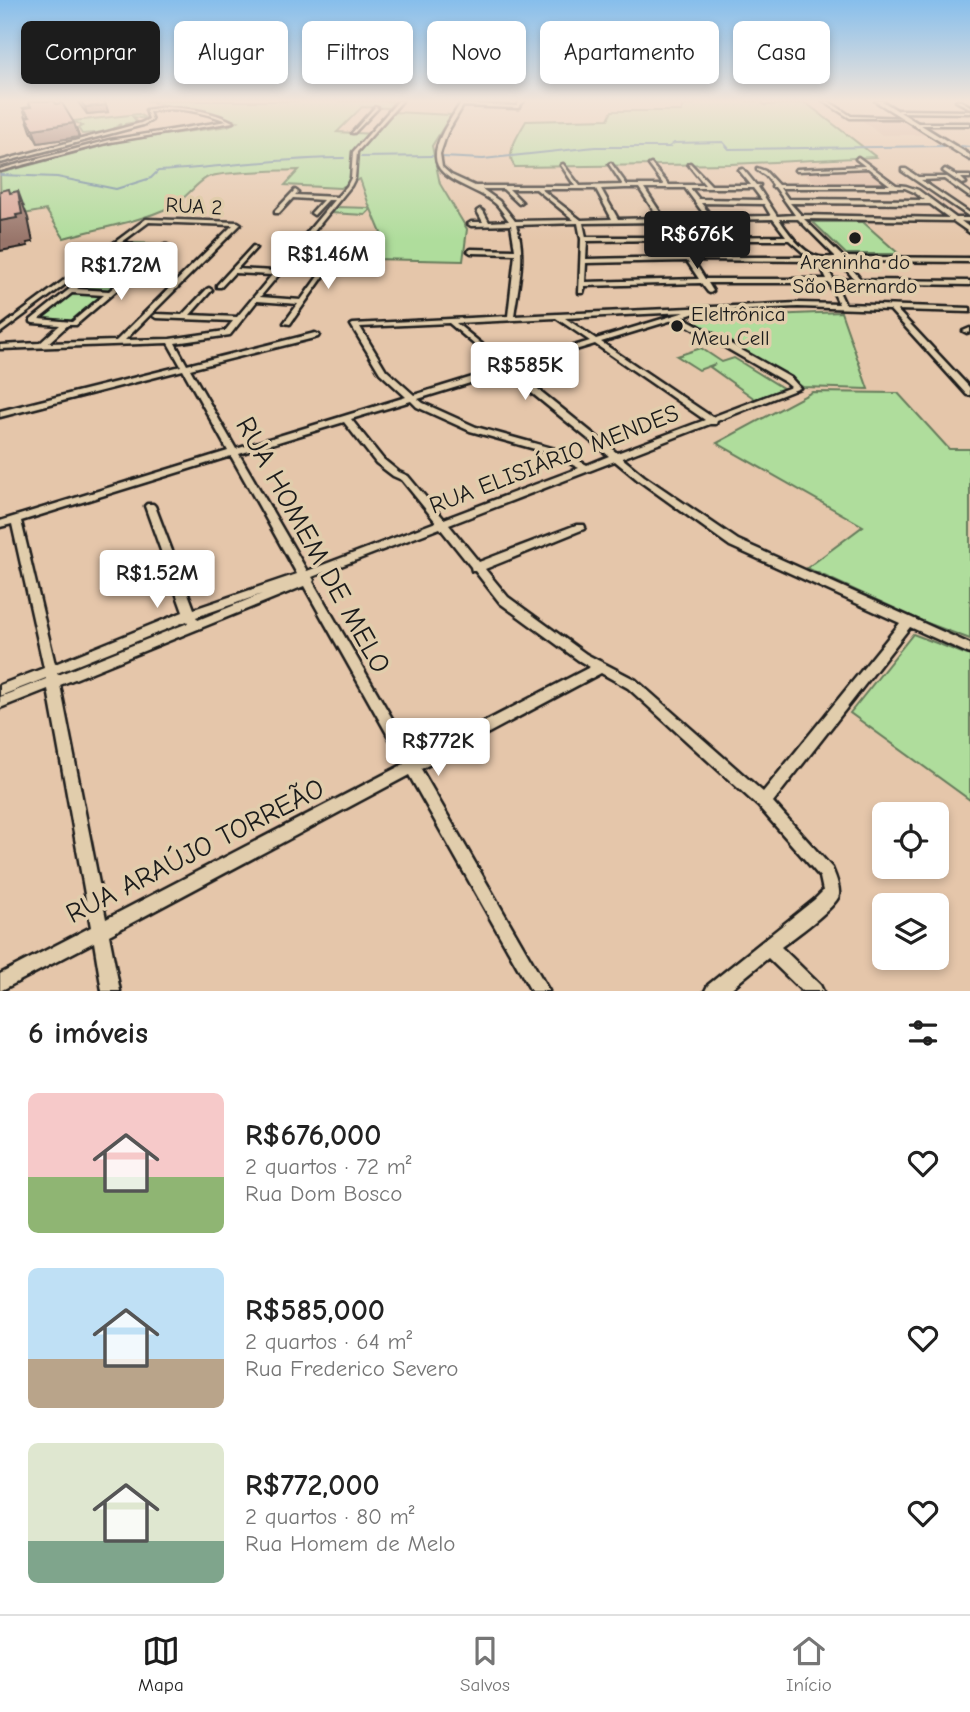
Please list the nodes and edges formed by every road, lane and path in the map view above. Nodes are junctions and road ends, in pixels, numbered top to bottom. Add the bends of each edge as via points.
1 (62, 147) edge
2 (78, 147) edge
3 (359, 147) edge
4 (439, 147) edge
5 (53, 151) junction
6 (858, 158) dead end
7 (611, 164) dead end
8 (651, 164) dead end
9 (690, 164) dead end
10 (563, 165) dead end
11 (0, 166) edge
12 (869, 167) junction
13 (759, 169) dead end
14 (741, 170) dead end
15 (904, 170) dead end
16 (917, 170) dead end
17 (929, 170) dead end
18 (945, 170) dead end
19 (957, 170) dead end
20 (956, 177) junction
21 (969, 177) edge
22 (916, 178) junction
23 (927, 178) junction
24 (940, 178) junction
25 (667, 186) junction
26 (686, 186) junction
27 (709, 186) junction
28 (758, 186) junction
29 (774, 186) junction
30 (598, 187) junction
31 (626, 187) junction
32 (641, 187) junction
33 (814, 187) junction
34 (896, 187) junction
35 (474, 188) junction
36 (505, 188) junction
37 (538, 188) junction
38 (579, 188) junction
39 (970, 188) edge
40 (938, 195) junction
41 (970, 195) edge
42 (327, 198) junction
43 (338, 199) junction
44 (697, 201) junction
45 (786, 201) junction
46 (519, 202) dead end
47 (765, 202) junction
48 (932, 202) junction
49 (480, 211) dead end
50 (277, 212) dead end
51 (314, 213) dead end
52 (530, 215) dead end
53 (970, 217) edge
54 (799, 218) junction
55 (775, 219) junction
56 (954, 219) junction
57 (664, 220) junction
58 (711, 220) junction
59 (580, 222) junction
60 (616, 222) junction
61 (514, 223) junction
62 (536, 223) junction
63 (471, 224) dead end
64 (487, 224) junction
65 (970, 231) edge
66 (676, 238) junction
67 (792, 238) junction
68 (584, 239) junction
69 (345, 242) dead end
70 (129, 244) dead end
71 (165, 246) dead end
72 (253, 248) dead end
73 (294, 251) junction
74 (471, 251) dead end
75 (517, 252) junction
76 (337, 254) junction
77 (688, 258) junction
78 (813, 259) junction
79 (842, 259) junction
80 (970, 260) edge
81 (582, 261) junction
82 (284, 263) junction
83 (103, 265) junction
84 (328, 266) junction
85 (141, 267) junction
86 (233, 271) junction
87 (276, 273) junction
88 (705, 281) junction
89 (831, 281) junction
90 (860, 282) junction
91 (970, 283) edge
92 (219, 286) dead end
93 (209, 290) dead end
94 (71, 291) junction
95 (262, 291) junction
96 (710, 291) dead end
97 (110, 293) junction
98 (256, 299) junction
99 (303, 302) junction
100 (842, 304) junction
101 (891, 307) junction
102 (960, 309) junction
103 (699, 310) junction
104 (970, 310) edge
105 (156, 316) dead end
106 (511, 316) junction
107 (557, 316) junction
108 (970, 316) edge
109 (184, 317) junction
110 (677, 317) junction
111 (235, 319) junction
112 (66, 323) junction
113 (288, 323) dead end
114 (452, 323) junction
115 (0, 331) edge
116 (315, 335) dead end
117 (170, 341) junction
118 (593, 341) junction
119 (118, 343) junction
120 (41, 346) junction
121 (0, 347) edge
122 (183, 366) junction
123 (506, 368) junction
124 (970, 393) edge
125 (411, 398) junction
126 (0, 414) edge
127 (346, 419) junction
128 (713, 422) junction
129 (233, 454) junction
130 (617, 458) junction
131 (588, 469) junction
132 (150, 506) dead end
133 (16, 519) junction
134 (0, 524) edge
135 (442, 525) junction
136 (580, 527) dead end
137 (476, 568) junction
138 (303, 578) junction
139 (192, 619) junction
140 (907, 622) junction
141 (970, 649) edge
142 (600, 668) junction
143 (51, 677) junction
144 (0, 691) edge
145 (0, 702) edge
146 (412, 768) junction
147 (764, 802) junction
148 (100, 929) junction
149 (769, 947) junction
150 (0, 982) edge
151 (111, 991) edge
152 (540, 991) edge
153 (714, 991) edge
154 (814, 991) edge

1 - 5 street
2 - 5 street
3 - 43 street via 353,178
4 - 35 street via 436,153 443,172
5 - 11 street
6 - 12 street
7 - 31 street
8 - 25 street
9 - 27 street
10 - 38 street
12 - 33 street via 797,170
12 - 34 street
13 - 29 street
14 - 28 street
15 - 22 street
16 - 23 street
17 - 24 street
18 - 20 street
19 - 21 street
20 - 21 street
20 - 39 street
22 - 23 street
22 - 40 street
23 - 24 street
24 - 41 street
25 - 26 street
25 - 32 street
26 - 27 street
26 - 44 street
27 - 28 street
28 - 47 street
29 - 33 street
29 - 45 street
30 - 31 street
30 - 38 street
30 - 60 street
31 - 32 street
32 - 57 street
33 - 34 street
34 - 48 street via 916,191
35 - 36 street
35 - 61 street via 497,200
36 - 37 street
36 - 46 street
37 - 38 street
37 - 59 street
40 - 41 street
40 - 53 street
42 - 43 street
42 - 50 street via 293,194
42 - 51 street
43 - 73 street
44 - 47 street
44 - 58 street
45 - 48 street
45 - 54 street
47 - 55 street
48 - 56 street
49 - 64 street
52 - 62 street
53 - 56 street
54 - 55 street
54 - 56 street
54 - 79 street
55 - 58 street
55 - 67 street
56 - 65 street
57 - 58 street
57 - 60 street
57 - 66 street
59 - 60 street
59 - 62 street
59 - 68 street
61 - 62 street
61 - 64 street
61 - 75 street
63 - 64 street
66 - 67 street
66 - 68 street
66 - 77 street
67 - 78 street
68 - 81 street
69 - 76 street
70 - 83 street
71 - 85 street
72 - 86 street
73 - 76 street
73 - 82 street
74 - 75 street
75 - 106 street
76 - 84 street
77 - 78 street
77 - 81 street
77 - 88 street
78 - 79 street
78 - 89 street via 822,262
79 - 80 street
79 - 90 street
81 - 88 street via 581,288
82 - 84 street
82 - 87 street
83 - 85 street
83 - 94 street
84 - 99 street
85 - 97 street
86 - 87 street
86 - 92 street
87 - 95 street
88 - 89 street
88 - 96 street
89 - 90 street
89 - 100 street
90 - 91 street
93 - 109 street
94 - 97 street
94 - 112 street via 33,321
95 - 98 street
95 - 111 street via 253,293
97 - 112 street via 74,324
98 - 99 street
98 - 111 street
99 - 113 street
100 - 101 street
100 - 103 street
101 - 102 street
101 - 124 street
102 - 104 street
102 - 108 street
103 - 107 street
103 - 110 street
105 - 109 street
106 - 107 street
106 - 114 street
107 - 118 street
109 - 111 street
110 - 118 street
110 - 128 street, RUA ELISIÁRIO MENDES via 796,388
111 - 117 street via 223,333
112 - 120 street
114 - 123 street
114 - 125 street via 355,325 383,371
115 - 119 street, RUA 2 via 148,220 238,224
116 - 122 street
117 - 119 street
117 - 122 street, RUA HOMEM DE MELO
118 - 123 street
118 - 128 street
119 - 120 street
120 - 121 street
122 - 126 street
122 - 129 street, RUA HOMEM DE MELO
123 - 125 street
123 - 130 street
125 - 127 street
125 - 131 street via 473,429 552,451
127 - 129 street
127 - 135 street via 373,453 405,478
128 - 130 street, RUA ELISIÁRIO MENDES
129 - 133 street
129 - 138 street, RUA HOMEM DE MELO
130 - 131 street, RUA ELISIÁRIO MENDES
130 - 140 street via 734,543
131 - 135 street, RUA ELISIÁRIO MENDES
132 - 139 street
133 - 134 street
133 - 143 street
135 - 137 street
135 - 138 street, RUA ELISIÁRIO MENDES
136 - 137 street
137 - 142 street via 504,600
138 - 139 street, RUA ELISIÁRIO MENDES
138 - 146 street, RUA HOMEM DE MELO
139 - 143 street, RUA ELISIÁRIO MENDES
140 - 141 street
140 - 147 street
142 - 146 street, RUA ARAÚJO TORREÃO
142 - 147 street via 632,684
143 - 144 street, RUA ELISIÁRIO MENDES
143 - 145 street, RUA ELISIÁRIO MENDES
143 - 148 street
146 - 148 street, RUA ARAÚJO TORREÃO
146 - 152 street, RUA HOMEM DE MELO
147 - 149 street via 827,873 831,894
148 - 150 street, RUA ARAÚJO TORREÃO
148 - 151 street
149 - 153 street
149 - 154 street

